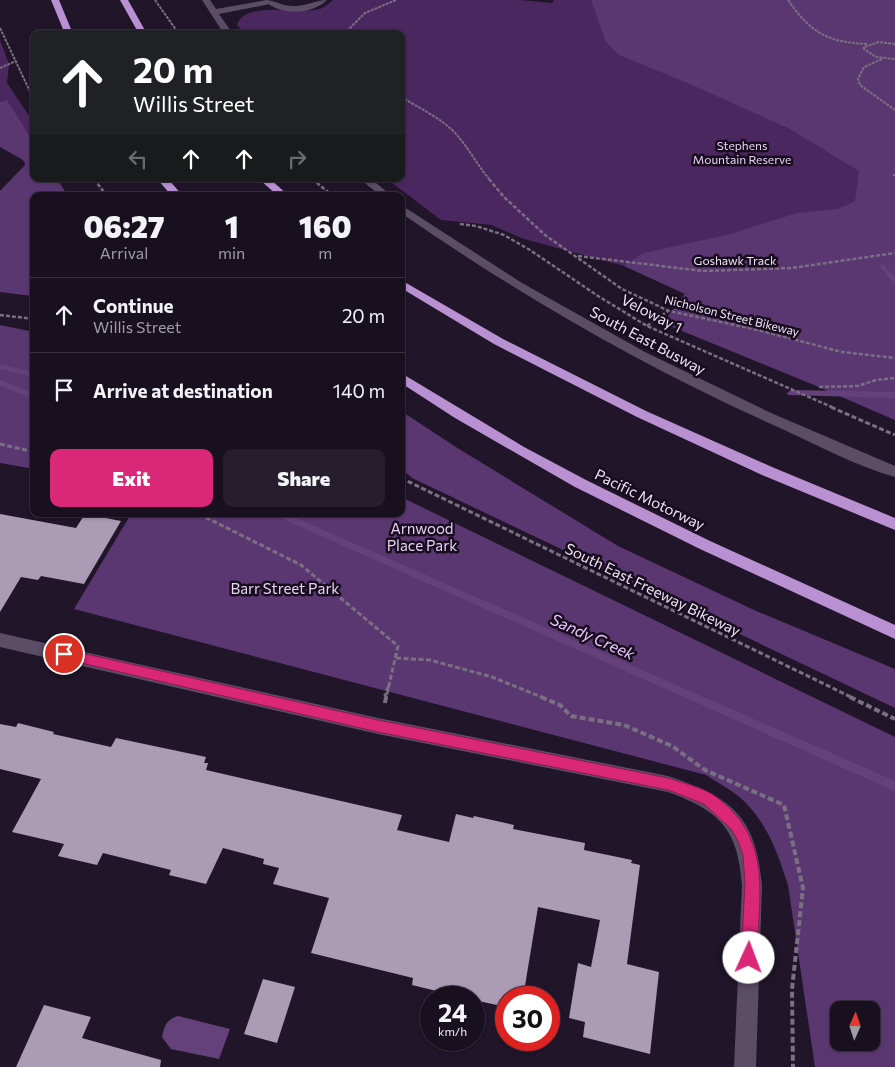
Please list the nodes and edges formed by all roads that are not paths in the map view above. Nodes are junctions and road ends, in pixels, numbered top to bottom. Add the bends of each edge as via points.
1 (56, 0) edge
2 (124, 0) edge
3 (206, 0) edge
4 (322, 0) edge
5 (269, 1) edge
6 (214, 12) junction
7 (67, 30) edge
8 (141, 30) edge
9 (226, 30) edge
10 (165, 182) edge
11 (268, 182) edge
12 (369, 182) edge
13 (174, 192) edge
14 (279, 192) edge
15 (382, 192) edge
16 (405, 211) edge
17 (405, 285) edge
18 (405, 380) edge
19 (895, 472) edge
20 (895, 524) edge
21 (895, 632) edge
22 (0, 640) edge
23 (745, 1067) edge

1 - 7 highway
2 - 8 highway
3 - 6 street
4 - 5 street via 300,8 283,8
5 - 6 street
6 - 9 street
10 - 13 highway
11 - 14 highway
12 - 15 street
16 - 19 street, South East Busway via 486,267 571,318 691,381 828,445
17 - 20 highway via 516,351 627,408 730,456
18 - 21 highway, Pacific Motorway via 589,489
22 - 23 street via 378,726 668,784 708,799 736,824 750,855

